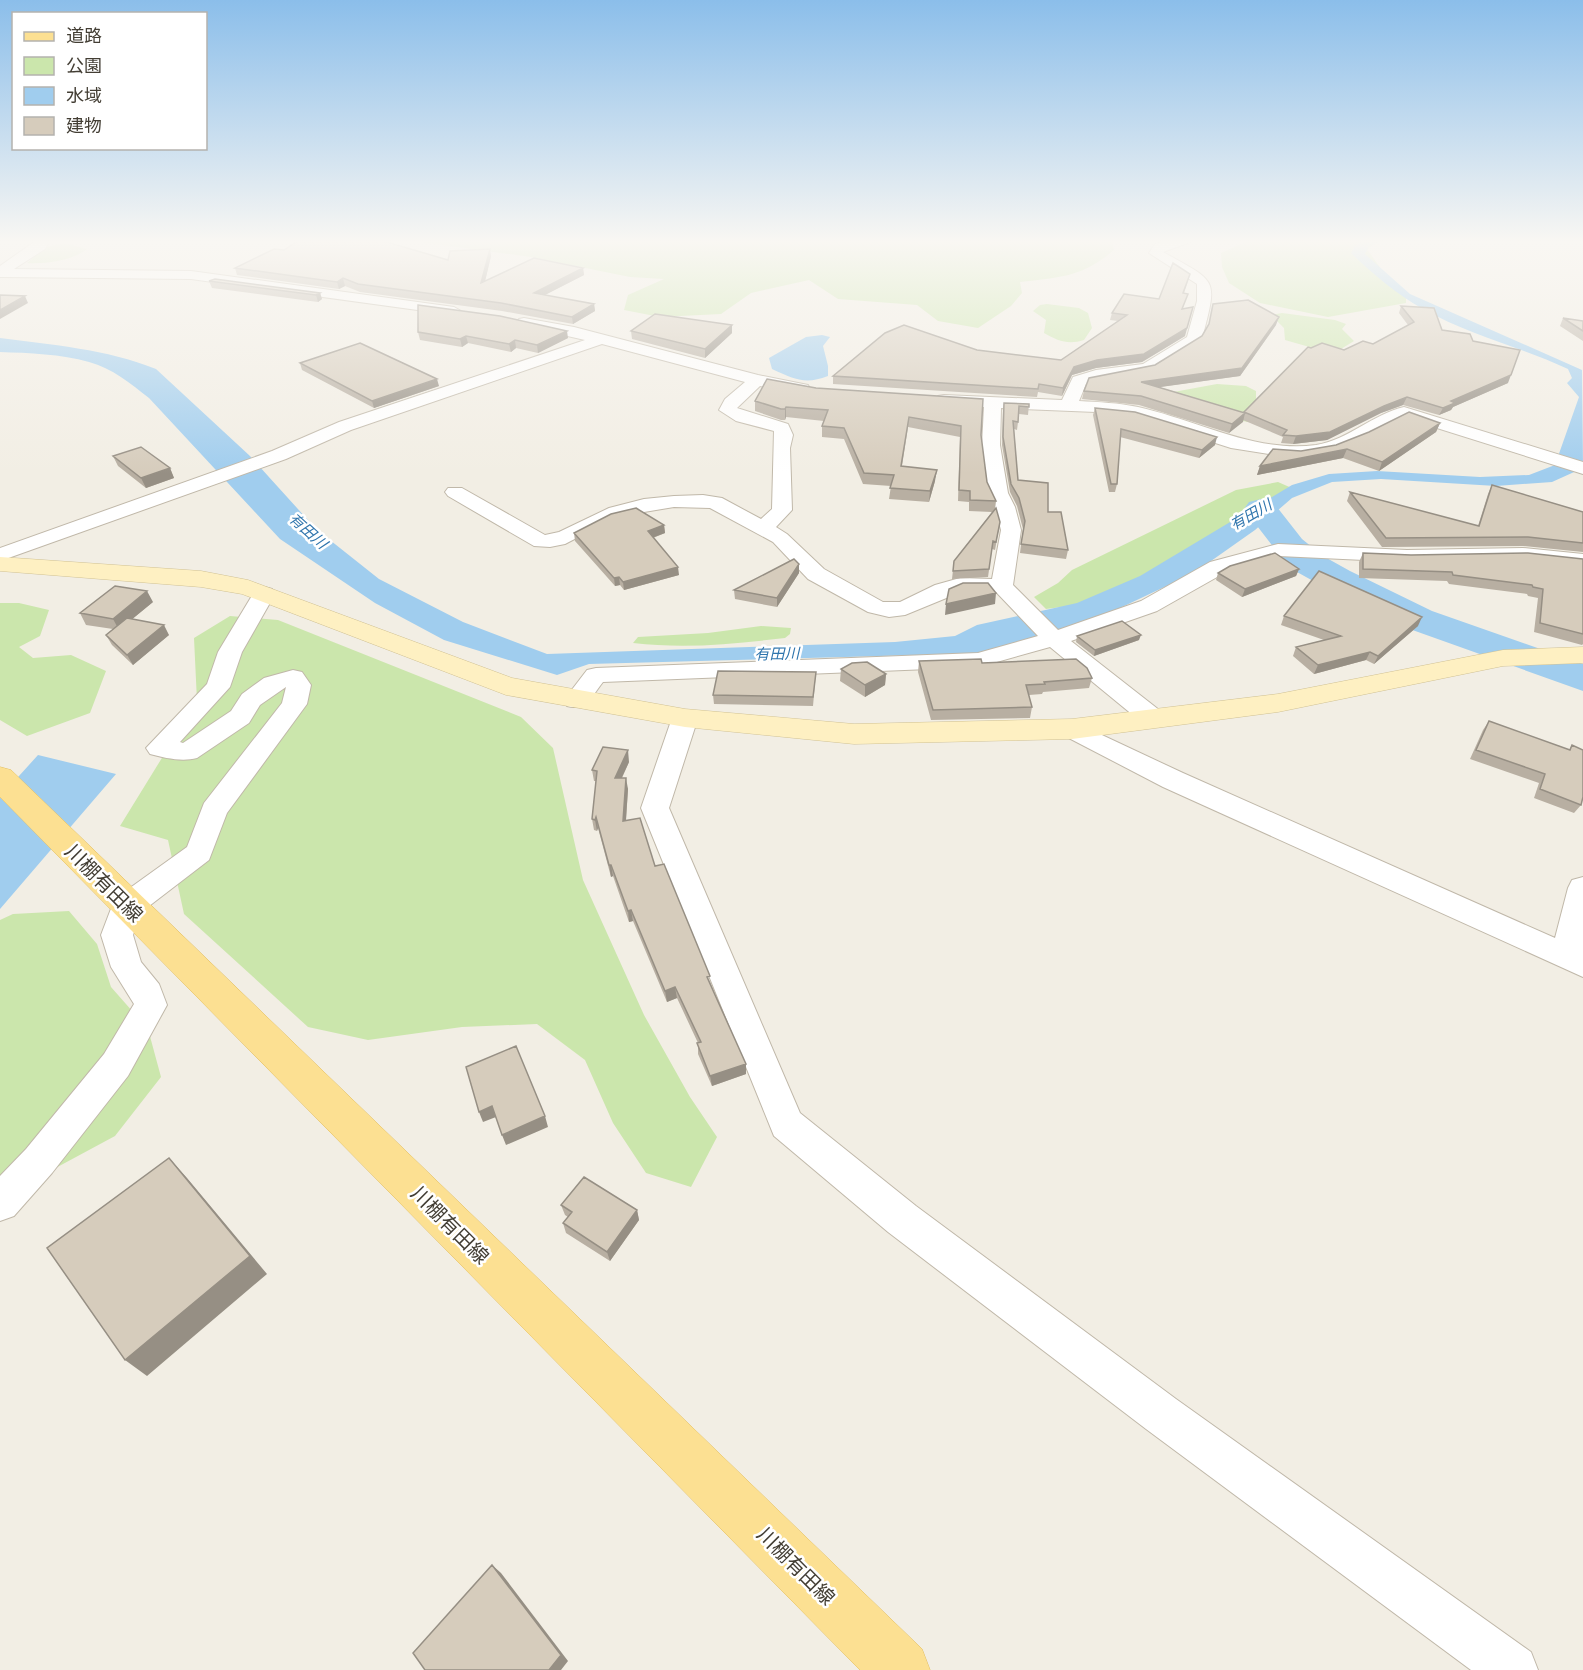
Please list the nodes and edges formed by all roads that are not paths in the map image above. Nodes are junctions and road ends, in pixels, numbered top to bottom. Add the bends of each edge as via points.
1 (1200, 318) edge
2 (512, 319) edge
3 (602, 339) junction
4 (757, 380) junction
5 (818, 392) edge
6 (927, 399) edge
7 (993, 403) junction
8 (1068, 407) junction
9 (1583, 468) edge
10 (455, 492) dead end
11 (764, 528) junction
12 (0, 555) edge
13 (1583, 560) edge
14 (0, 564) edge
15 (1002, 586) junction
16 (264, 594) junction
17 (1053, 639) junction
18 (1573, 656) edge
19 (576, 700) junction
20 (685, 718) junction
21 (1154, 719) junction
22 (1072, 729) junction
23 (0, 778) edge
24 (1583, 888) edge
25 (118, 897) junction
26 (1574, 960) edge
27 (0, 1203) edge
28 (901, 1670) edge
29 (1513, 1670) edge

1 - 8 street via 1194,339 1147,368 1079,381
2 - 3 street
3 - 4 street
3 - 12 street via 345,426 279,455
4 - 5 street
4 - 11 street via 728,410 782,428 783,510
6 - 7 street
7 - 8 street
7 - 15 street via 991,445 999,493 1011,530
8 - 9 street via 1136,412 1237,444 1295,452 1339,444 1404,412
10 - 11 street via 541,542 555,542 605,516 637,507 703,500 715,502
11 - 15 street via 780,538 816,574 889,610 905,608 960,585
13 - 17 street via 1523,554 1407,556 1278,550 1218,567 1149,606
14 - 16 street via 201,579
15 - 17 street
16 - 19 street via 473,675
16 - 25 street via 230,652 218,687 159,748 188,752 240,717 251,700 273,683 293,676 300,685 294,704 214,810 199,853
17 - 19 street via 979,660 596,675
17 - 21 street
18 - 21 street via 1503,658 1278,703
19 - 20 street
20 - 22 street via 854,734
20 - 29 street via 655,808 787,1124 902,1219
21 - 22 street
22 - 26 street via 1173,780
23 - 25 main road, 川棚有田線
24 - 26 street
25 - 27 street via 117,935 127,967 151,1005 116,1065
25 - 28 main road, 川棚有田線

